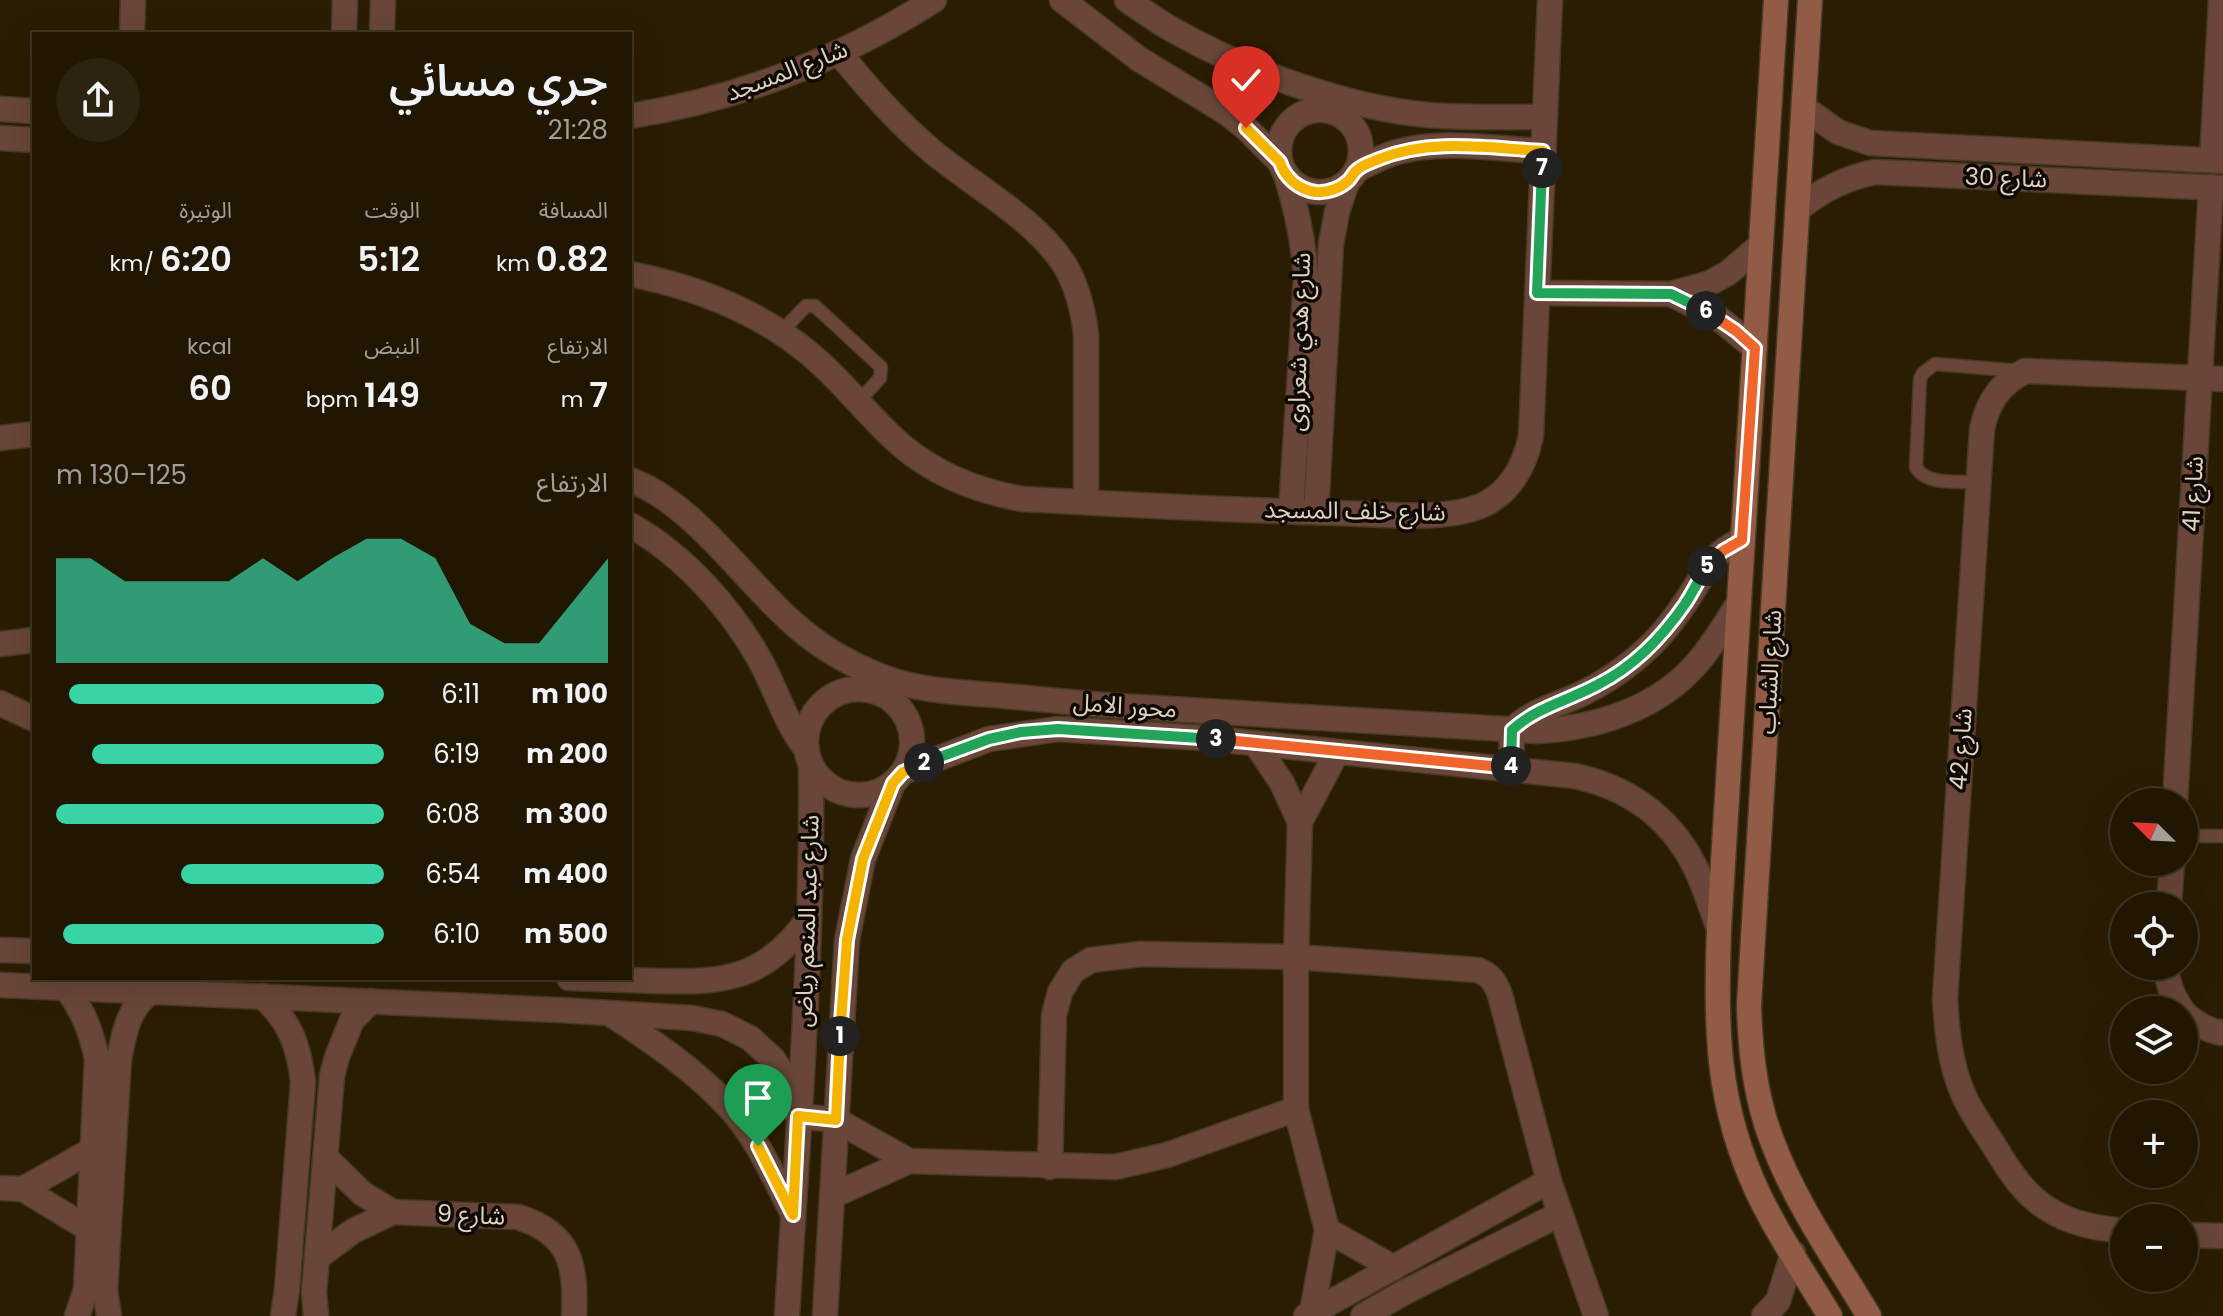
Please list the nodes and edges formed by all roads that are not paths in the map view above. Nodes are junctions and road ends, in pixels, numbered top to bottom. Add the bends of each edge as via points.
1 (133, 0) edge
2 (345, 0) edge
3 (383, 0) edge
4 (934, 0) edge
5 (1062, 0) edge
6 (1127, 0) edge
7 (1550, 0) edge
8 (2221, 0) edge
9 (1775, 5) edge
10 (1810, 6) edge
11 (132, 32) edge
12 (344, 32) edge
13 (382, 32) edge
14 (839, 53) junction
15 (1272, 76) junction
16 (1359, 103) junction
17 (1804, 108) junction
18 (0, 109) edge
19 (32, 111) edge
20 (1302, 113) junction
21 (1336, 113) junction
22 (632, 116) edge
23 (1544, 117) junction
24 (0, 138) edge
25 (32, 140) edge
26 (1920, 146) junction
27 (1543, 151) junction
28 (2218, 161) edge
29 (1283, 169) junction
30 (1918, 174) junction
31 (1352, 176) junction
32 (2217, 187) edge
33 (1798, 209) junction
34 (1761, 245) junction
35 (632, 274) edge
36 (1537, 293) junction
37 (1671, 294) junction
38 (781, 332) junction
39 (1755, 348) junction
40 (2025, 371) junction
41 (2212, 378) edge
42 (859, 401) junction
43 (32, 434) edge
44 (0, 438) edge
45 (633, 478) edge
46 (1978, 482) junction
47 (1086, 502) junction
48 (1291, 511) junction
49 (1316, 512) junction
50 (632, 526) edge
51 (1742, 540) junction
52 (1778, 541) junction
53 (1738, 604) junction
54 (15, 642) edge
55 (32, 655) edge
56 (847, 661) junction
57 (907, 685) junction
58 (870, 691) junction
59 (0, 703) edge
60 (32, 718) edge
61 (1512, 730) junction
62 (1256, 744) junction
63 (1337, 752) junction
64 (809, 757) junction
65 (1511, 768) junction
66 (898, 777) junction
67 (2176, 788) edge
68 (1300, 822) junction
69 (2198, 836) edge
70 (2223, 836) edge
71 (809, 918) junction
72 (1719, 928) junction
73 (1754, 930) junction
74 (1296, 957) junction
75 (561, 980) edge
76 (632, 980) edge
77 (0, 985) edge
78 (66, 988) junction
79 (151, 992) junction
80 (262, 996) junction
81 (371, 1001) junction
82 (560, 1010) junction
83 (609, 1013) junction
84 (2198, 1024) edge
85 (2223, 1033) edge
86 (108, 1058) junction
87 (303, 1094) junction
88 (329, 1096) junction
89 (1296, 1109) junction
90 (798, 1116) junction
91 (836, 1120) junction
92 (94, 1149) junction
93 (325, 1157) junction
94 (909, 1161) junction
95 (1050, 1167) junction
96 (1549, 1181) junction
97 (12, 1188) edge
98 (832, 1196) junction
99 (393, 1212) junction
100 (1560, 1214) junction
101 (793, 1215) junction
102 (89, 1229) junction
103 (2110, 1229) edge
104 (1327, 1230) junction
105 (2198, 1235) edge
106 (2223, 1236) edge
107 (1793, 1253) junction
108 (317, 1258) junction
109 (1394, 1268) junction
110 (287, 1289) junction
111 (96, 1290) junction
112 (315, 1304) edge
113 (1309, 1314) edge
114 (77, 1316) edge
115 (109, 1316) edge
116 (283, 1316) edge
117 (574, 1316) edge
118 (787, 1316) edge
119 (825, 1316) edge
120 (1363, 1316) edge
121 (1596, 1316) edge
122 (1764, 1316) edge
123 (1830, 1316) edge
124 (1869, 1316) edge

1 - 11 street
2 - 12 street
3 - 13 street
4 - 14 street, شارع المسجد
5 - 29 street, شارع هدي شعراوى via 1139,59 1227,113
6 - 15 street via 1172,30
7 - 23 street, شارع خلف المسجد
8 - 28 street
9 - 10 street
9 - 34 street, شارع الشباب
10 - 17 street, شارع الشباب
14 - 22 street, شارع المسجد via 728,95
14 - 47 street via 909,131 1039,234 1065,265 1076,287 1086,334
15 - 16 street
15 - 20 street
16 - 21 street
16 - 23 street via 1429,115
17 - 26 street, شارع 30 via 1853,138
17 - 33 street, شارع الشباب
18 - 19 street
20 - 21 street
20 - 29 street via 1285,128 1278,151
21 - 31 street via 1348,120 1361,144
23 - 27 street, شارع خلف المسجد
24 - 25 street
26 - 28 street, شارع 30
26 - 30 street
27 - 31 street via 1418,148 1396,152
27 - 36 street, شارع خلف المسجد
29 - 31 street via 1294,183 1315,192 1337,188
29 - 48 street, شارع هدي شعراوى via 1300,225 1306,279
30 - 32 street, شارع 30
30 - 33 street, شارع 30 via 1858,176 1826,189
31 - 49 street, شارع هدي شعراوى via 1331,244
32 - 41 street, شارع 41
33 - 52 street, شارع الشباب
34 - 37 street via 1728,273
34 - 39 street, شارع الشباب
35 - 38 street, شارع خلف المسجد via 716,298
36 - 37 street
36 - 49 street, شارع خلف المسجد via 1530,444 1522,468 1500,495 1469,510 1434,515
37 - 39 street via 1716,316
38 - 42 street, شارع خلف المسجد
38 - 42 lane via 806,306 815,306 881,367 880,378
39 - 51 street, شارع الشباب
40 - 41 street
40 - 46 street, شارع 42 via 2000,388 1985,414
40 - 46 lane via 1935,364 1920,379 1916,467 1931,479
41 - 67 street, شارع 41
42 - 47 street, شارع خلف المسجد via 901,445 951,478 998,495
43 - 44 street
45 - 56 street, محور الامل via 695,523 793,623
46 - 103 street, شارع 42 via 1945,999 1950,1049 1965,1098 2029,1195 2065,1218
47 - 48 street, شارع خلف المسجد
48 - 49 street, شارع خلف المسجد
50 - 64 street via 694,575 733,619
51 - 52 street
51 - 53 street, شارع الشباب
51 - 61 street via 1714,558 1669,625 1627,665 1603,682 1530,715
52 - 73 street, شارع الشباب
53 - 61 street, محور الامل via 1698,662 1637,708 1564,730
53 - 72 street, شارع الشباب
54 - 55 street
56 - 57 street, محور الامل
56 - 58 street
57 - 58 street
57 - 61 street, محور الامل via 1071,703
58 - 64 street via 840,693 820,706 807,734
58 - 66 street via 892,700 910,726 910,757
59 - 60 street
61 - 65 street
62 - 63 street, محور الامل
62 - 66 street, محور الامل via 1058,729 1021,732 989,739
62 - 68 street
63 - 65 street, محور الامل
63 - 68 street
64 - 66 street via 820,778 847,794 879,791
64 - 71 street, شارع عبد المنعم رياض
65 - 72 street, محور الامل via 1603,782 1650,810 1694,863
66 - 91 street, شارع عبد المنعم رياض via 863,859 851,913
68 - 74 street
69 - 70 lane
71 - 76 street via 778,953 739,975 717,981
71 - 90 street, شارع عبد المنعم رياض
72 - 73 street
72 - 107 street, شارع الشباب via 1718,1040 1727,1105 1746,1167
73 - 124 street, شارع الشباب via 1750,1039 1770,1137 1798,1198
74 - 89 street
74 - 95 street via 1141,954 1091,960 1073,971 1054,1015
74 - 96 street via 1487,974 1500,995
75 - 82 street
77 - 78 street
78 - 79 street
78 - 86 street
79 - 80 street
79 - 86 street via 140,999
80 - 81 street
80 - 87 street via 293,1037
81 - 82 street
81 - 88 street via 352,1020 344,1038
82 - 83 street
83 - 90 street via 692,1018 722,1024 750,1038 773,1059 790,1086
83 - 101 street via 689,1069 730,1107 758,1146
84 - 85 street
86 - 92 street
86 - 111 street
87 - 88 street
87 - 110 street
88 - 93 street
89 - 95 street via 1167,1155 1115,1167
89 - 104 street
90 - 91 street
90 - 101 street, شارع عبد المنعم رياض
91 - 94 street
91 - 98 street, شارع عبد المنعم رياض
92 - 97 street
92 - 102 street
93 - 99 street via 363,1194
93 - 108 street
94 - 95 street
94 - 98 street
96 - 100 street
96 - 109 street
97 - 102 street
98 - 119 street, شارع عبد المنعم رياض
99 - 108 street, شارع 9 via 353,1231
99 - 117 street, شارع 9 via 502,1215 533,1222 558,1241 573,1268
100 - 120 street
100 - 121 street
101 - 118 street, شارع عبد المنعم رياض
102 - 111 street
104 - 109 street
104 - 113 street
105 - 106 street
107 - 122 street via 1778,1301
107 - 123 street, شارع الشباب
108 - 112 street
109 - 113 street
110 - 112 street
110 - 116 street
111 - 114 street
111 - 115 street

